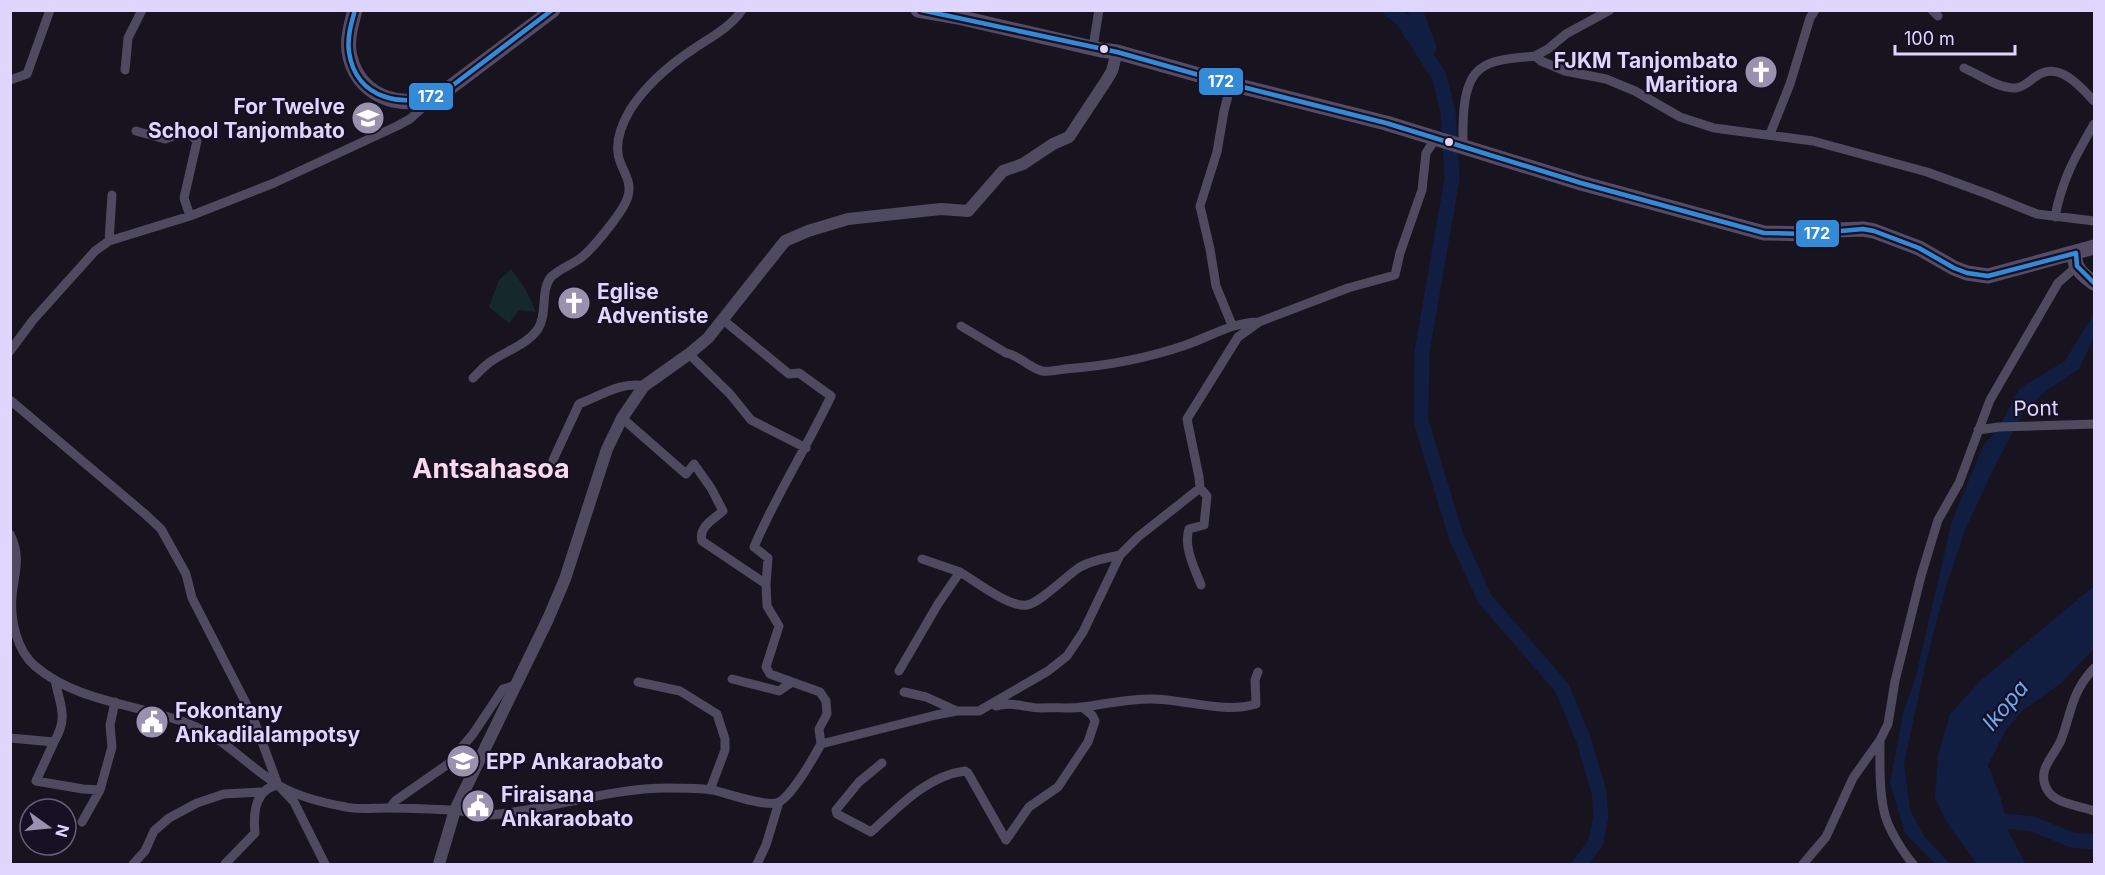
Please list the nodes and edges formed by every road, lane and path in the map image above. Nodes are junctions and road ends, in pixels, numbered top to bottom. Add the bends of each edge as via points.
1 (50, 10) edge
2 (142, 10) edge
3 (355, 10) edge
4 (553, 10) edge
5 (742, 10) edge
6 (918, 10) edge
7 (1099, 10) edge
8 (1610, 10) edge
9 (1815, 10) edge
10 (1093, 47) junction
11 (1117, 52) junction
12 (1535, 56) junction
13 (1964, 68) dead end
14 (125, 70) dead end
15 (10, 80) edge
16 (1231, 84) junction
17 (432, 99) junction
18 (2094, 101) edge
19 (2094, 124) edge
20 (136, 131) dead end
21 (1770, 134) junction
22 (1450, 142) junction
23 (112, 195) dead end
24 (190, 216) junction
25 (2055, 217) junction
26 (2094, 221) edge
27 (109, 241) junction
28 (2094, 247) edge
29 (2077, 260) junction
30 (2093, 282) edge
31 (722, 319) junction
32 (1259, 322) junction
33 (1232, 325) junction
34 (962, 326) dead end
35 (10, 351) edge
36 (690, 354) junction
37 (473, 378) dead end
38 (644, 386) junction
39 (10, 400) edge
40 (622, 418) junction
41 (2094, 424) edge
42 (1978, 430) junction
43 (806, 448) junction
44 (553, 460) dead end
45 (1200, 488) junction
46 (10, 534) edge
47 (1120, 555) junction
48 (922, 559) dead end
49 (960, 572) junction
50 (766, 584) junction
51 (1201, 585) dead end
52 (2094, 668) edge
53 (899, 671) dead end
54 (1258, 672) dead end
55 (732, 679) dead end
56 (55, 680) junction
57 (638, 682) dead end
58 (792, 682) junction
59 (516, 685) junction
60 (904, 692) dead end
61 (115, 702) junction
62 (1082, 707) junction
63 (957, 711) junction
64 (979, 711) junction
65 (10, 738) edge
66 (1880, 740) junction
67 (54, 742) junction
68 (821, 744) junction
69 (882, 763) dead end
70 (1864, 763) junction
71 (1880, 770) junction
72 (278, 785) junction
73 (100, 790) junction
74 (710, 790) junction
75 (261, 792) junction
76 (779, 802) junction
77 (390, 808) junction
78 (455, 810) junction
79 (2094, 811) edge
80 (82, 822) dead end
81 (133, 864) edge
82 (225, 864) edge
83 (325, 864) edge
84 (439, 864) edge
85 (757, 864) edge
86 (1803, 864) edge
87 (1912, 864) edge

1 - 15 street via 27,74
2 - 14 street via 128,38
3 - 17 main road via 349,36 350,57 373,93 407,103
4 - 17 main road
5 - 37 street via 713,37 674,62 641,94 619,133 618,154 630,184 625,206 589,251 547,282 544,317 538,329
6 - 10 main road
7 - 10 street
8 - 12 street
9 - 21 street
10 - 11 main road
11 - 16 main road
11 - 31 street via 1112,71 1069,136 1023,164 1003,171 968,211 941,209 848,219 801,234 785,242
12 - 21 street via 1565,71 1606,79 1635,91 1680,117 1714,128
12 - 22 street via 1480,69 1472,80
13 - 18 street via 2006,88 2020,88 2042,72 2056,72 2067,76
16 - 22 main road
16 - 33 street via 1217,152 1200,206 1216,286
17 - 24 street via 397,126 274,183
19 - 25 street via 2068,169
20 - 24 street via 165,139 187,131 197,141 184,198
21 - 25 street via 1813,141 1927,172 2037,214
22 - 29 main road via 1764,233 1874,231 1978,275
22 - 32 street via 1426,153 1422,190 1395,275 1348,288
23 - 27 street
24 - 27 street
25 - 26 street
27 - 35 street via 95,250
28 - 29 main road
29 - 30 main road
29 - 42 street via 2058,283 1990,400
31 - 36 street
31 - 43 street via 789,374 799,373 831,396
32 - 33 street
32 - 45 street via 1238,337 1187,419
33 - 34 street via 1184,346 1131,360 1042,371
36 - 38 street
36 - 43 street via 751,420
38 - 40 street
38 - 44 street via 625,385 579,404
39 - 72 street via 160,530 186,574 192,598 252,715
40 - 50 street via 686,474 694,464 723,511 703,528 702,541
40 - 59 street via 607,449 565,579
41 - 42 street, Pont
42 - 66 street via 1959,483 1938,520 1895,681 1888,724
43 - 50 street via 754,547 768,558
45 - 47 street
45 - 51 street via 1207,496 1204,525 1189,529 1186,536
46 - 56 street via 18,562 12,598 21,648 34,665
47 - 49 street via 1082,566 1039,600 1025,606 1011,603
47 - 64 street via 1083,632 1067,656
48 - 49 street
49 - 53 street
50 - 58 street via 767,606 779,626 766,667 770,674
52 - 79 street via 2079,686 2061,739 2044,773 2048,792 2055,798
54 - 62 street via 1256,704 1249,706 1134,699
55 - 58 street via 778,691
56 - 61 street
56 - 67 street via 64,713
57 - 74 street via 680,691 717,714 725,750
58 - 68 street via 820,692 826,701 827,714 819,729
59 - 77 street via 503,689 448,764
59 - 78 street
60 - 63 street
61 - 72 street via 191,724 226,744
61 - 73 street via 110,725 112,747
62 - 64 street via 1002,704
62 - 69 street via 1095,721 1088,742 1058,787 1029,807 1006,840 965,771 933,781 893,809 871,832 837,814 836,810 859,783
63 - 64 street
63 - 68 street
65 - 67 street
66 - 70 street
66 - 71 street
67 - 73 street via 36,781
68 - 76 street
70 - 71 street
70 - 86 street via 1826,837
71 - 87 street via 1884,812
72 - 75 street
72 - 77 street via 348,808
72 - 83 street via 294,802
73 - 80 street
74 - 76 street
74 - 78 street via 632,790 488,815
75 - 81 street via 224,794 169,818 154,831
75 - 82 street via 254,819 255,833
76 - 85 street
77 - 78 street
78 - 84 street

